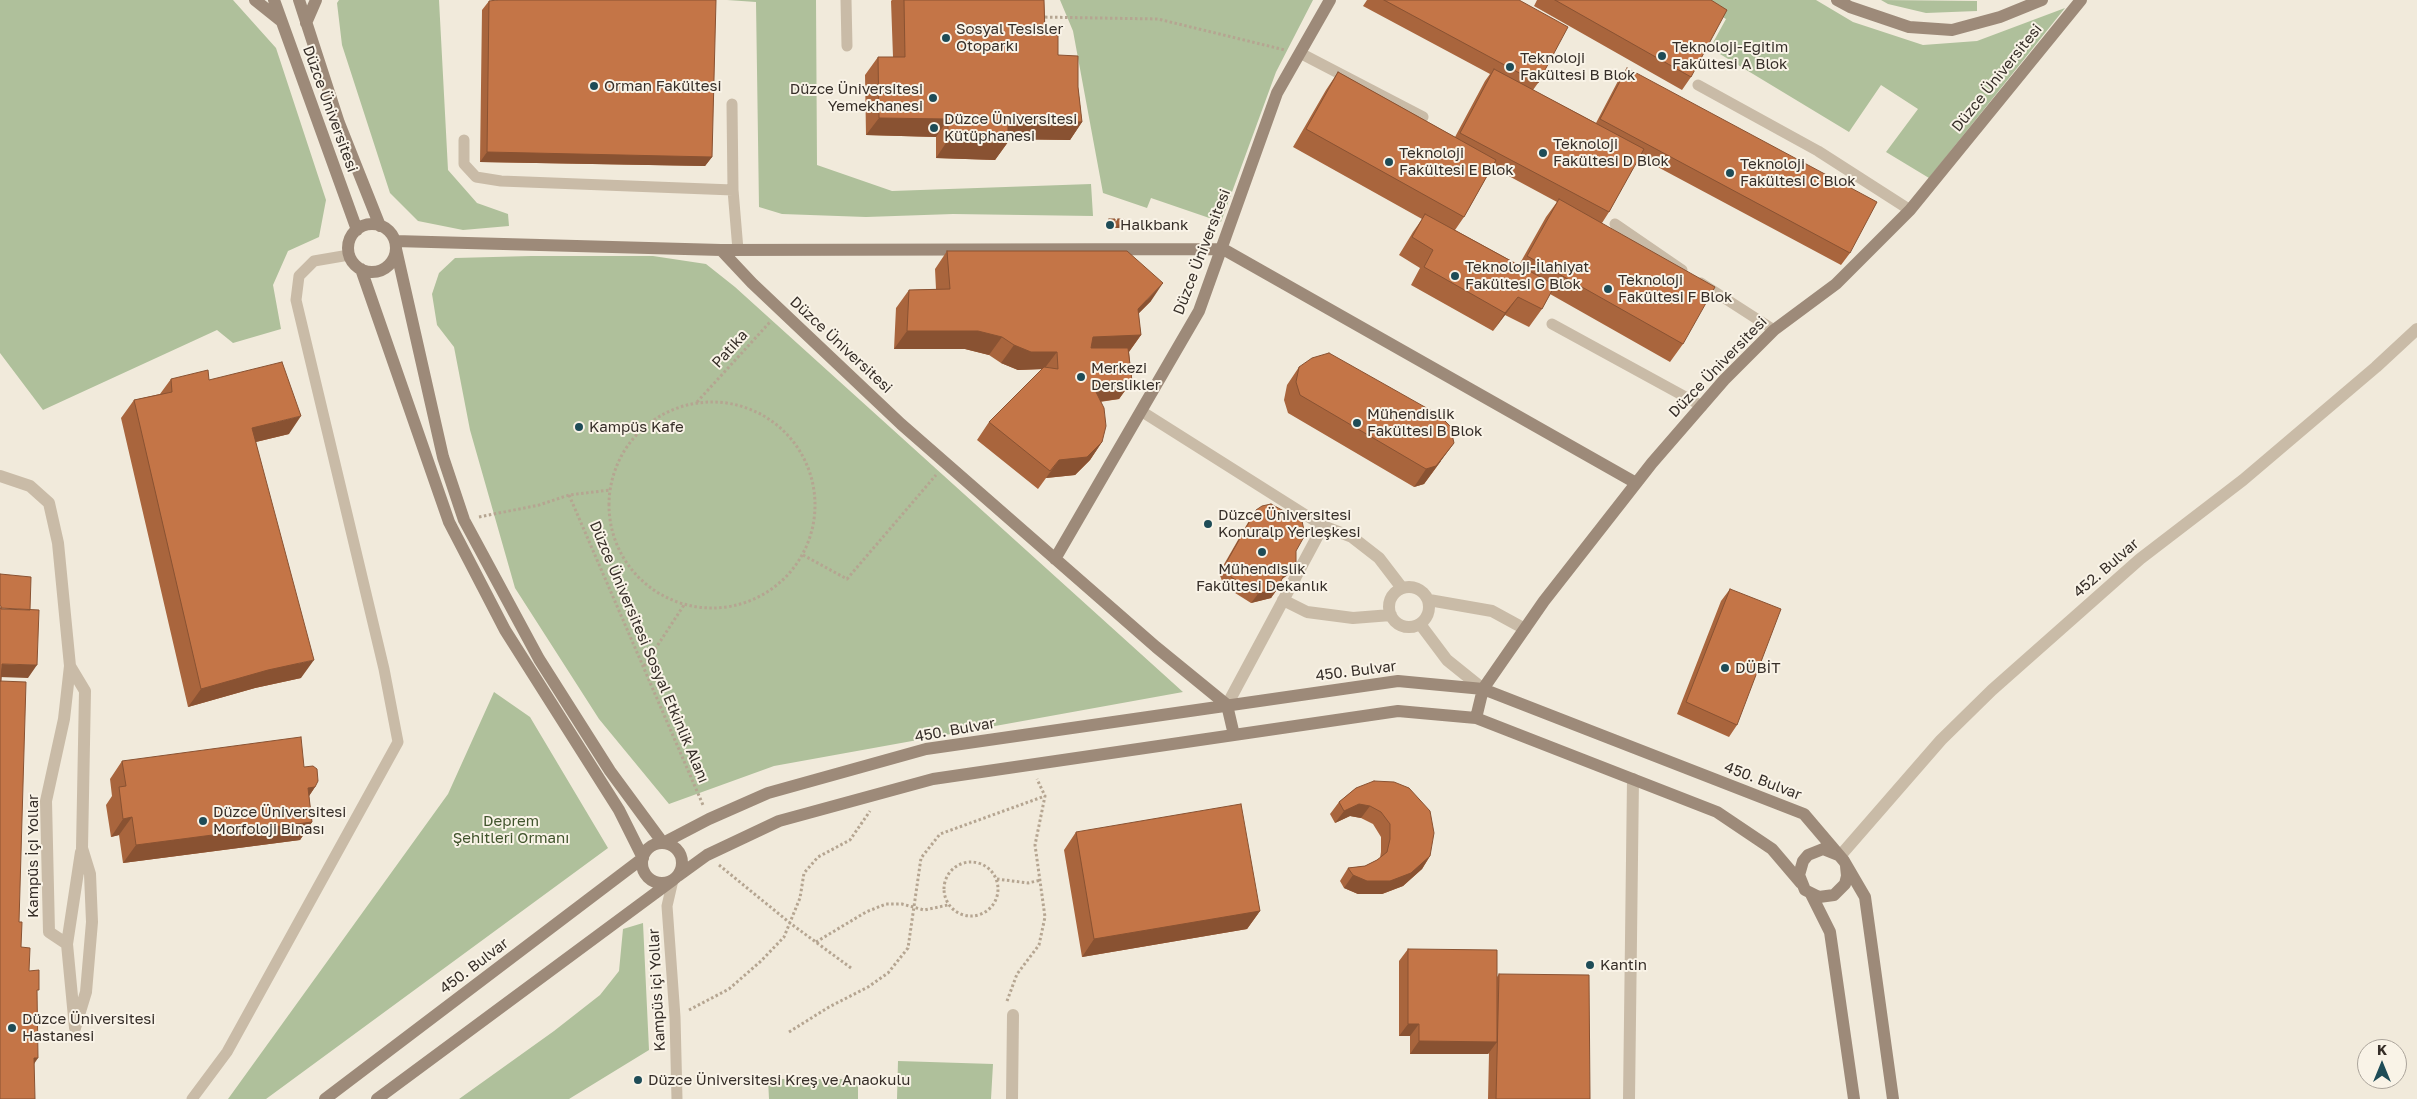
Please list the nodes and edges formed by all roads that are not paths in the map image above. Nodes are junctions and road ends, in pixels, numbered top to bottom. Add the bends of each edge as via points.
1 (255, 0) edge
2 (274, 0) edge
3 (299, 0) edge
4 (316, 0) edge
5 (846, 0) edge
6 (1330, 0) edge
7 (1837, 0) edge
8 (2042, 0) edge
9 (2081, 0) edge
10 (280, 20) junction
11 (306, 23) junction
12 (847, 46) dead end
13 (1300, 53) junction
14 (1698, 85) edge
15 (732, 104) dead end
16 (1423, 117) edge
17 (464, 140) dead end
18 (734, 190) junction
19 (1910, 210) junction
20 (1615, 224) dead end
21 (380, 226) junction
22 (357, 230) junction
23 (396, 245) junction
24 (1223, 249) junction
25 (721, 250) junction
26 (738, 250) junction
27 (349, 255) junction
28 (361, 269) junction
29 (1552, 324) dead end
30 (2417, 329) edge
31 (1774, 330) junction
32 (1702, 406) junction
33 (1141, 411) junction
34 (0, 476) edge
35 (1636, 483) junction
36 (1323, 526) junction
37 (1055, 559) junction
38 (1402, 588) junction
39 (1283, 600) junction
40 (1429, 600) junction
41 (1391, 615) junction
42 (1420, 624) junction
43 (1525, 629) junction
44 (70, 666) junction
45 (1483, 689) junction
46 (1227, 705) junction
47 (1476, 718) junction
48 (1234, 735) junction
49 (1633, 779) junction
50 (663, 843) junction
51 (82, 848) junction
52 (642, 858) junction
53 (1842, 859) junction
54 (675, 878) junction
55 (1801, 883) junction
56 (1812, 894) junction
57 (68, 944) junction
58 (1013, 1015) road end
59 (192, 1099) edge
60 (325, 1099) edge
61 (377, 1099) edge
62 (677, 1099) edge
63 (1012, 1099) edge
64 (1629, 1099) edge
65 (1854, 1099) edge
66 (1893, 1099) edge

1 - 10 street
2 - 10 street, Düzce Üniversitesi
3 - 11 street, Düzce Üniversitesi
4 - 11 street
5 - 12 lane
6 - 13 street, Düzce Üniversitesi
7 - 8 street, Düzce Üniversitesi via 1850,8 1909,27 1952,30 2000,17
9 - 19 street, Düzce Üniversitesi
10 - 22 street, Düzce Üniversitesi
11 - 21 street, Düzce Üniversitesi via 339,123
13 - 16 lane
13 - 24 street, Düzce Üniversitesi via 1277,94
14 - 19 lane via 1818,151
15 - 18 lane
17 - 18 lane via 464,164 476,177 501,181
18 - 26 lane
19 - 31 street, Düzce Üniversitesi via 1836,284
20 - 31 lane
21 - 22 street via 364,226
21 - 23 street via 387,229
22 - 27 street via 349,241
23 - 25 street
23 - 28 street via 392,262 381,270
23 - 50 street via 443,457 464,520 539,659 610,771
24 - 26 street
24 - 33 street, Düzce Üniversitesi via 1200,311
24 - 35 street
25 - 26 street
25 - 37 street, Düzce Üniversitesi via 901,424
27 - 28 street
27 - 59 lane via 314,261 299,276 296,300 384,669 398,742 227,1052
28 - 52 street via 448,522 505,630 619,810
29 - 32 lane
30 - 53 street, 452. Bulvar via 2243,480 2140,559 1992,690 1941,740
31 - 32 street, Düzce Üniversitesi
32 - 35 street, Düzce Üniversitesi
33 - 36 lane
33 - 37 street, Düzce Üniversitesi
34 - 44 street, Kampüs İçi Yollar via 30,486 50,503 58,543
35 - 43 street, Düzce Üniversitesi
36 - 38 street via 1352,537 1379,558
36 - 39 street
37 - 46 street, Düzce Üniversitesi
38 - 40 street via 1415,587
38 - 41 street via 1389,602
39 - 41 street via 1307,612 1353,618
39 - 46 street
40 - 42 street via 1428,614
40 - 43 street via 1492,611
41 - 42 street via 1400,625 1413,627
42 - 45 street via 1447,660
43 - 45 street, Düzce Üniversitesi
44 - 51 street, Kampüs İçi Yollar via 85,691
44 - 57 street, Kampüs İçi Yollar via 64,719 46,801 50,932
45 - 46 street, 450. Bulvar via 1398,681
45 - 47 street, Düzce Üniversitesi
45 - 53 street, 450. Bulvar via 1804,814
46 - 48 street
46 - 50 street, 450. Bulvar via 926,749 768,793
47 - 48 street via 1398,711
47 - 49 street
48 - 54 street via 932,779 780,821 707,855
49 - 55 street via 1717,812 1772,849
49 - 64 street
50 - 52 street via 650,847
50 - 54 street via 679,852 682,864
51 - 57 street
51 - 57 street, Kampüs İçi Yollar via 90,874 92,922 86,992 75,1028
52 - 54 street via 648,877 660,883
52 - 60 street, 450. Bulvar
53 - 55 street via 1831,850 1823,849 1808,855 1800,868
53 - 56 street via 1848,876 1840,891 1827,897
53 - 66 street, 450. Bulvar via 1865,897
54 - 61 street
54 - 62 lane, Kampüs içi Yollar via 667,906
55 - 56 street
56 - 65 street via 1830,932
58 - 63 street

